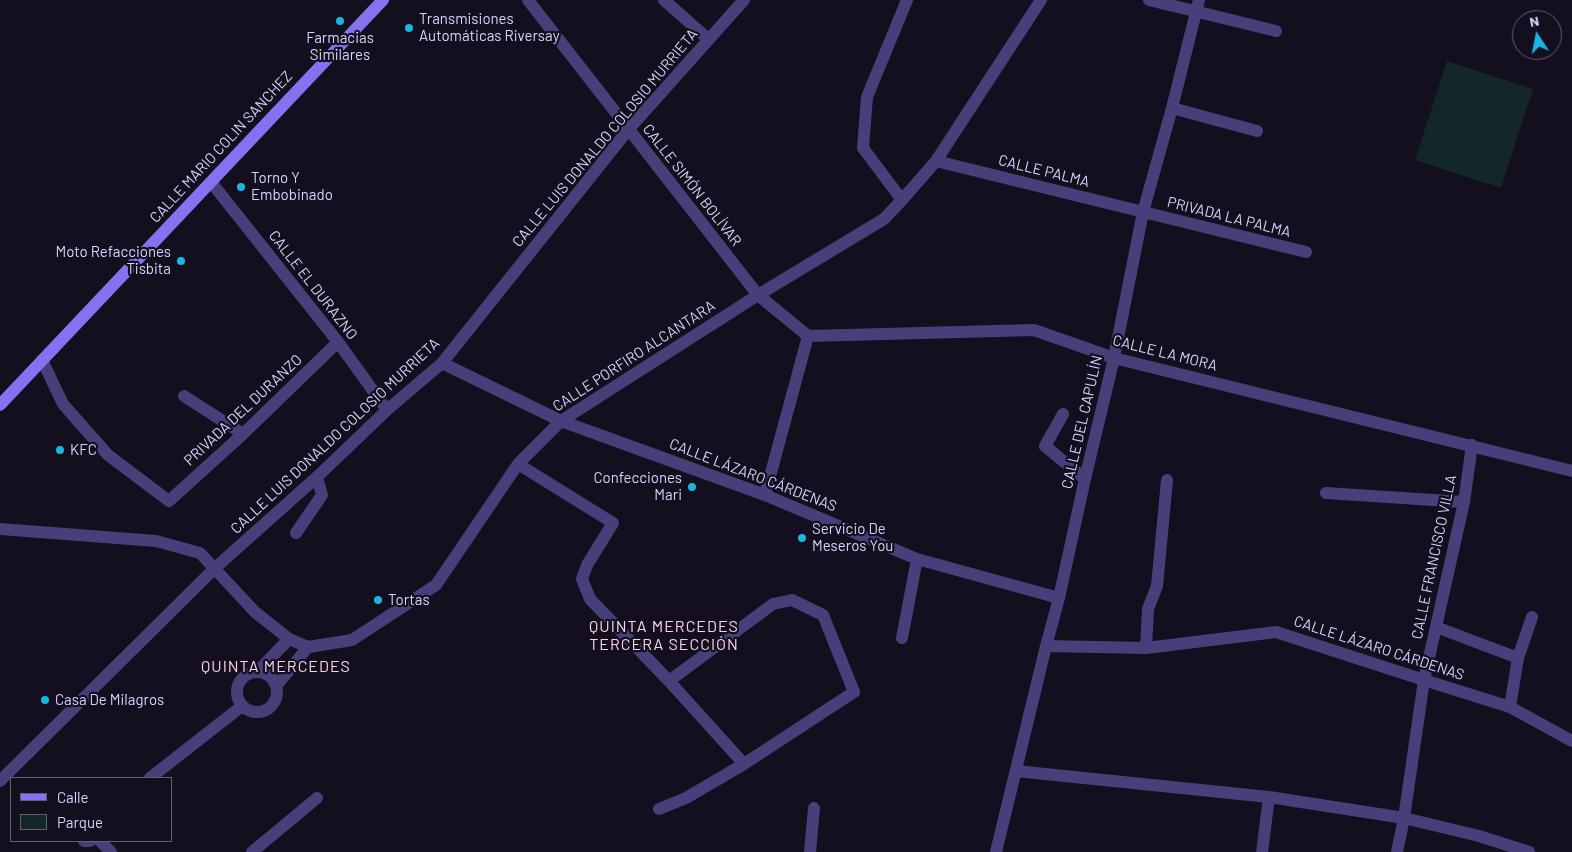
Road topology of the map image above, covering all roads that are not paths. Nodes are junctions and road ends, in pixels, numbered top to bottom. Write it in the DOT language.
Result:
graph roads {
  1 [pos="383,0"];
  2 [pos="528,0"];
  3 [pos="664,0"];
  4 [pos="744,0"];
  5 [pos="907,0"];
  6 [pos="1041,0"];
  7 [pos="1149,0"];
  8 [pos="1197,5"];
  9 [pos="1276,31"];
  10 [pos="708,39"];
  11 [pos="1172,108"];
  12 [pos="628,130"];
  13 [pos="1257,131"];
  14 [pos="936,161"];
  15 [pos="211,182"];
  16 [pos="902,200"];
  17 [pos="1143,212"];
  18 [pos="1306,252"];
  19 [pos="758,295"];
  20 [pos="808,336"];
  21 [pos="338,342"];
  22 [pos="1114,358"];
  23 [pos="42,360"];
  24 [pos="442,363"];
  25 [pos="184,396"];
  26 [pos="0,405"];
  27 [pos="387,410"];
  28 [pos="1063,414"];
  29 [pos="562,421"];
  30 [pos="243,434"];
  31 [pos="1472,445"];
  32 [pos="518,464"];
  33 [pos="1572,471"];
  34 [pos="317,477"];
  35 [pos="1085,479"];
  36 [pos="1167,480"];
  37 [pos="1326,493"];
  38 [pos="765,495"];
  39 [pos="1464,502"];
  40 [pos="0,529"];
  41 [pos="296,533"];
  42 [pos="917,559"];
  43 [pos="214,568"];
  44 [pos="1059,598"];
  45 [pos="1532,617"];
  46 [pos="1436,627"];
  47 [pos="902,638"];
  48 [pos="289,639"];
  49 [pos="308,646"];
  50 [pos="1046,646"];
  51 [pos="1146,648"];
  52 [pos="1518,658"];
  53 [pos="258,671"];
  54 [pos="1424,680"];
  55 [pos="669,682"];
  56 [pos="277,685"];
  57 [pos="242,706"];
  58 [pos="1510,707"];
  59 [pos="1572,742"];
  60 [pos="744,764"];
  61 [pos="1016,771"];
  62 [pos="151,777"];
  63 [pos="0,781"];
  64 [pos="1269,797"];
  65 [pos="317,798"];
  66 [pos="814,808"];
  67 [pos="659,809"];
  68 [pos="1404,818"];
  69 [pos="101,842"];
  70 [pos="111,852"];
  71 [pos="252,852"];
  72 [pos="810,852"];
  73 [pos="996,852"];
  74 [pos="1262,852"];
  75 [pos="1396,852"];
  76 [pos="1529,852"];
  1 -- 15 [label="main road, CALLE MARIO COLIN SANCHEZ"];
  2 -- 12 [label="street, CALLE SIMÓN BOLÍVAR"];
  3 -- 10 [label="street"];
  4 -- 10 [label="street, CALLE LUIS DONALDO COLOSIO MURRIETA"];
  5 -- 16 [label="street"];
  6 -- 14 [label="street, CALLE PORFIRO ALCANTARA"];
  7 -- 8 [label="street"];
  8 -- 9 [label="street"];
  8 -- 11 [label="street, CALLE DEL CAPULÍN"];
  10 -- 12 [label="street, CALLE LUIS DONALDO COLOSIO MURRIETA"];
  11 -- 13 [label="street"];
  11 -- 17 [label="street, CALLE DEL CAPULÍN"];
  12 -- 19 [label="street, CALLE SIMÓN BOLÍVAR"];
  12 -- 24 [label="street, CALLE LUIS DONALDO COLOSIO MURRIETA"];
  14 -- 16 [label="street, CALLE PORFIRO ALCANTARA"];
  14 -- 17 [label="street, CALLE PALMA"];
  15 -- 21 [label="street, CALLE EL DURAZNO"];
  15 -- 23 [label="main road, CALLE MARIO COLIN SANCHEZ"];
  16 -- 19 [label="street, CALLE PORFIRO ALCANTARA"];
  17 -- 18 [label="street, PRIVADA LA PALMA"];
  17 -- 22 [label="street, CALLE DEL CAPULÍN"];
  19 -- 20 [label="street"];
  19 -- 29 [label="street, CALLE PORFIRO ALCANTARA"];
  20 -- 22 [label="street, CALLE LA MORA"];
  20 -- 38 [label="street"];
  21 -- 27 [label="street, CALLE EL DURAZNO"];
  21 -- 30 [label="street, PRIVADA DEL DURANZO"];
  22 -- 31 [label="street, CALLE LA MORA"];
  22 -- 35 [label="street, CALLE DEL CAPULÍN"];
  23 -- 26 [label="main road, CALLE MARIO COLIN SANCHEZ"];
  23 -- 30 [label="street, PRIVADA DEL DURANZO"];
  24 -- 27 [label="street, CALLE LUIS DONALDO COLOSIO MURRIETA"];
  24 -- 29 [label="street, CALLE LÁZARO CÁRDENAS"];
  25 -- 30 [label="street"];
  27 -- 34 [label="street, CALLE LUIS DONALDO COLOSIO MURRIETA"];
  28 -- 35 [label="street"];
  29 -- 32 [label="street, CALLE PORFIRO ALCANTARA"];
  29 -- 38 [label="street, CALLE LÁZARO CÁRDENAS"];
  31 -- 33 [label="street, CALLE LA MORA"];
  31 -- 39 [label="street, CALLE FRANCISCO VILLA"];
  32 -- 49 [label="street, CALLE PORFIRO ALCANTARA"];
  32 -- 55 [label="street"];
  34 -- 41 [label="street"];
  34 -- 43 [label="street, CALLE LUIS DONALDO COLOSIO MURRIETA"];
  35 -- 44 [label="street, CALLE DEL CAPULÍN"];
  36 -- 51 [label="street"];
  37 -- 39 [label="street"];
  38 -- 42 [label="street, CALLE LÁZARO CÁRDENAS"];
  39 -- 46 [label="street, CALLE FRANCISCO VILLA"];
  40 -- 43 [label="street, CALLE PORFIRO ALCANTARA"];
  42 -- 44 [label="street, CALLE LÁZARO CÁRDENAS"];
  42 -- 47 [label="street"];
  43 -- 48 [label="street, CALLE PORFIRO ALCANTARA"];
  43 -- 63 [label="street, CALLE LUIS DONALDO COLOSIO MURRIETA"];
  44 -- 50 [label="street, CALLE DEL CAPULÍN"];
  45 -- 52 [label="street"];
  46 -- 52 [label="street"];
  46 -- 54 [label="street, CALLE FRANCISCO VILLA"];
  48 -- 49 [label="street, CALLE PORFIRO ALCANTARA"];
  48 -- 53 [label="street"];
  49 -- 56 [label="street"];
  50 -- 51 [label="street, CALLE LÁZARO CÁRDENAS"];
  50 -- 61 [label="street, CALLE DEL CAPULÍN"];
  51 -- 54 [label="street, CALLE LÁZARO CÁRDENAS"];
  52 -- 58 [label="street"];
  53 -- 56 [label="street"];
  53 -- 57 [label="street"];
  54 -- 58 [label="street, CALLE LÁZARO CÁRDENAS"];
  54 -- 68 [label="street, CALLE FRANCISCO VILLA"];
  55 -- 60 [label="street"];
  55 -- 60 [label="street"];
  56 -- 57 [label="street"];
  57 -- 62 [label="street"];
  58 -- 59 [label="street, CALLE LÁZARO CÁRDENAS"];
  60 -- 67 [label="street"];
  61 -- 64 [label="street"];
  61 -- 73 [label="street, CALLE DEL CAPULÍN"];
  64 -- 68 [label="street"];
  64 -- 74 [label="street"];
  65 -- 71 [label="street"];
  66 -- 72 [label="street"];
  68 -- 75 [label="street, CALLE FRANCISCO VILLA"];
  68 -- 76 [label="street"];
  69 -- 70 [label="street"];
}
